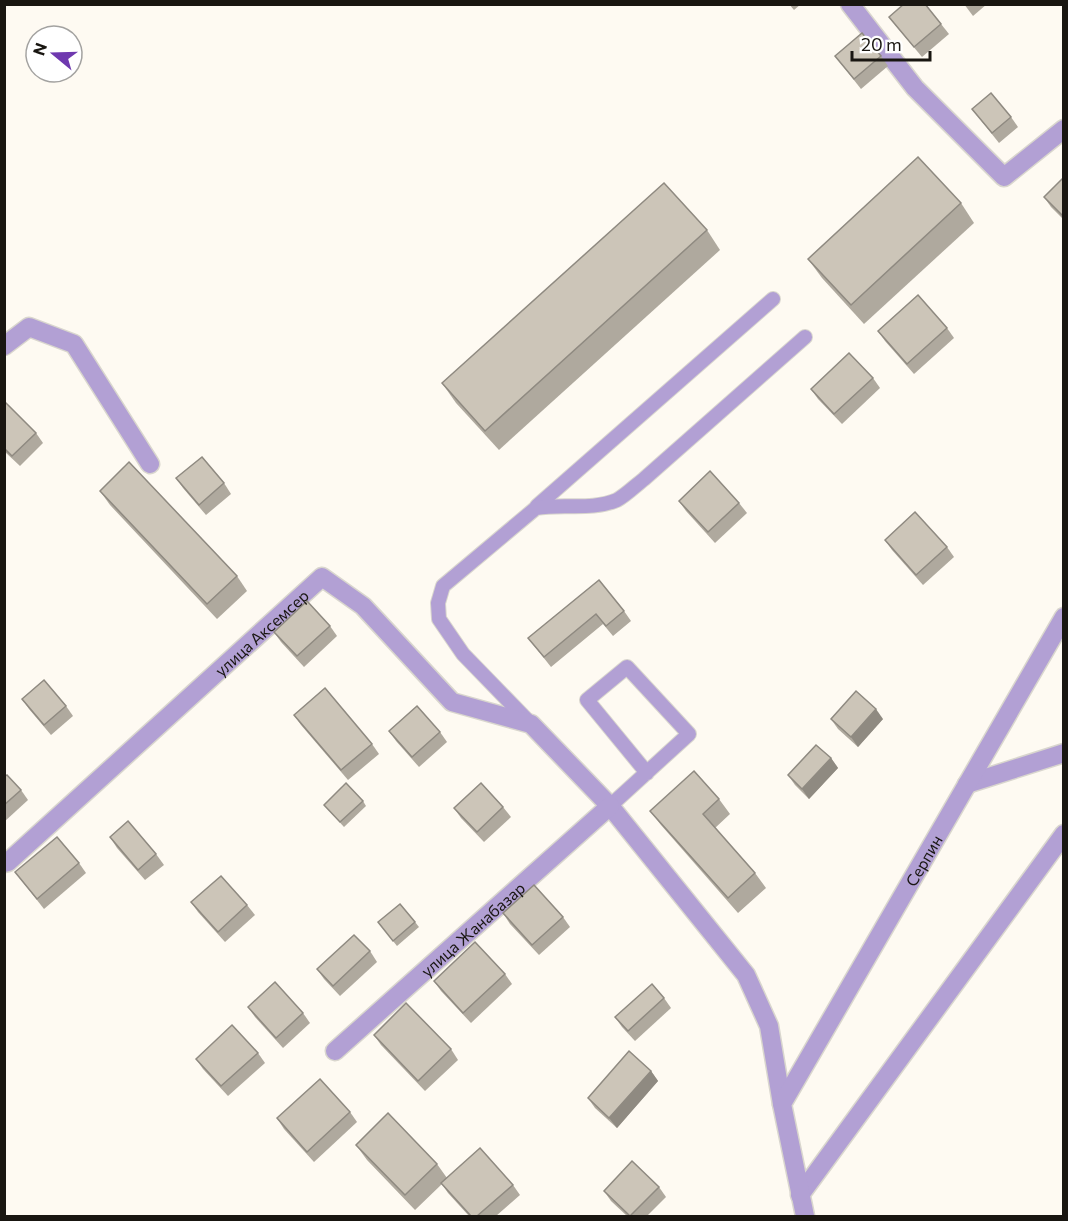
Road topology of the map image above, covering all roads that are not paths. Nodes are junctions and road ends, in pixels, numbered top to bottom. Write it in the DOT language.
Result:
graph roads {
  1 [pos="850,4"];
  2 [pos="1064,129"];
  3 [pos="772,299"];
  4 [pos="805,337"];
  5 [pos="4,346"];
  6 [pos="150,464"];
  7 [pos="536,508"];
  8 [pos="1064,617"];
  9 [pos="531,724"];
  10 [pos="1064,753"];
  11 [pos="646,773"];
  12 [pos="967,784"];
  13 [pos="610,806"];
  14 [pos="1064,834"];
  15 [pos="4,863"];
  16 [pos="335,1051"];
  17 [pos="782,1104"];
  18 [pos="800,1195"];
  19 [pos="805,1216"];
  1 -- 2 [label="street"];
  3 -- 7 [label="lane"];
  4 -- 7 [label="lane"];
  5 -- 6 [label="street"];
  7 -- 9 [label="lane"];
  8 -- 12 [label="street, Серпин"];
  9 -- 13 [label="street"];
  9 -- 15 [label="street, улица Аксемсер"];
  10 -- 12 [label="street"];
  11 -- 11 [label="lane"];
  11 -- 13 [label="lane"];
  12 -- 17 [label="street, Серпин"];
  13 -- 16 [label="street, улица Жанабазар"];
  13 -- 17 [label="street"];
  14 -- 18 [label="street"];
  17 -- 18 [label="street"];
  18 -- 19 [label="street"];
}
